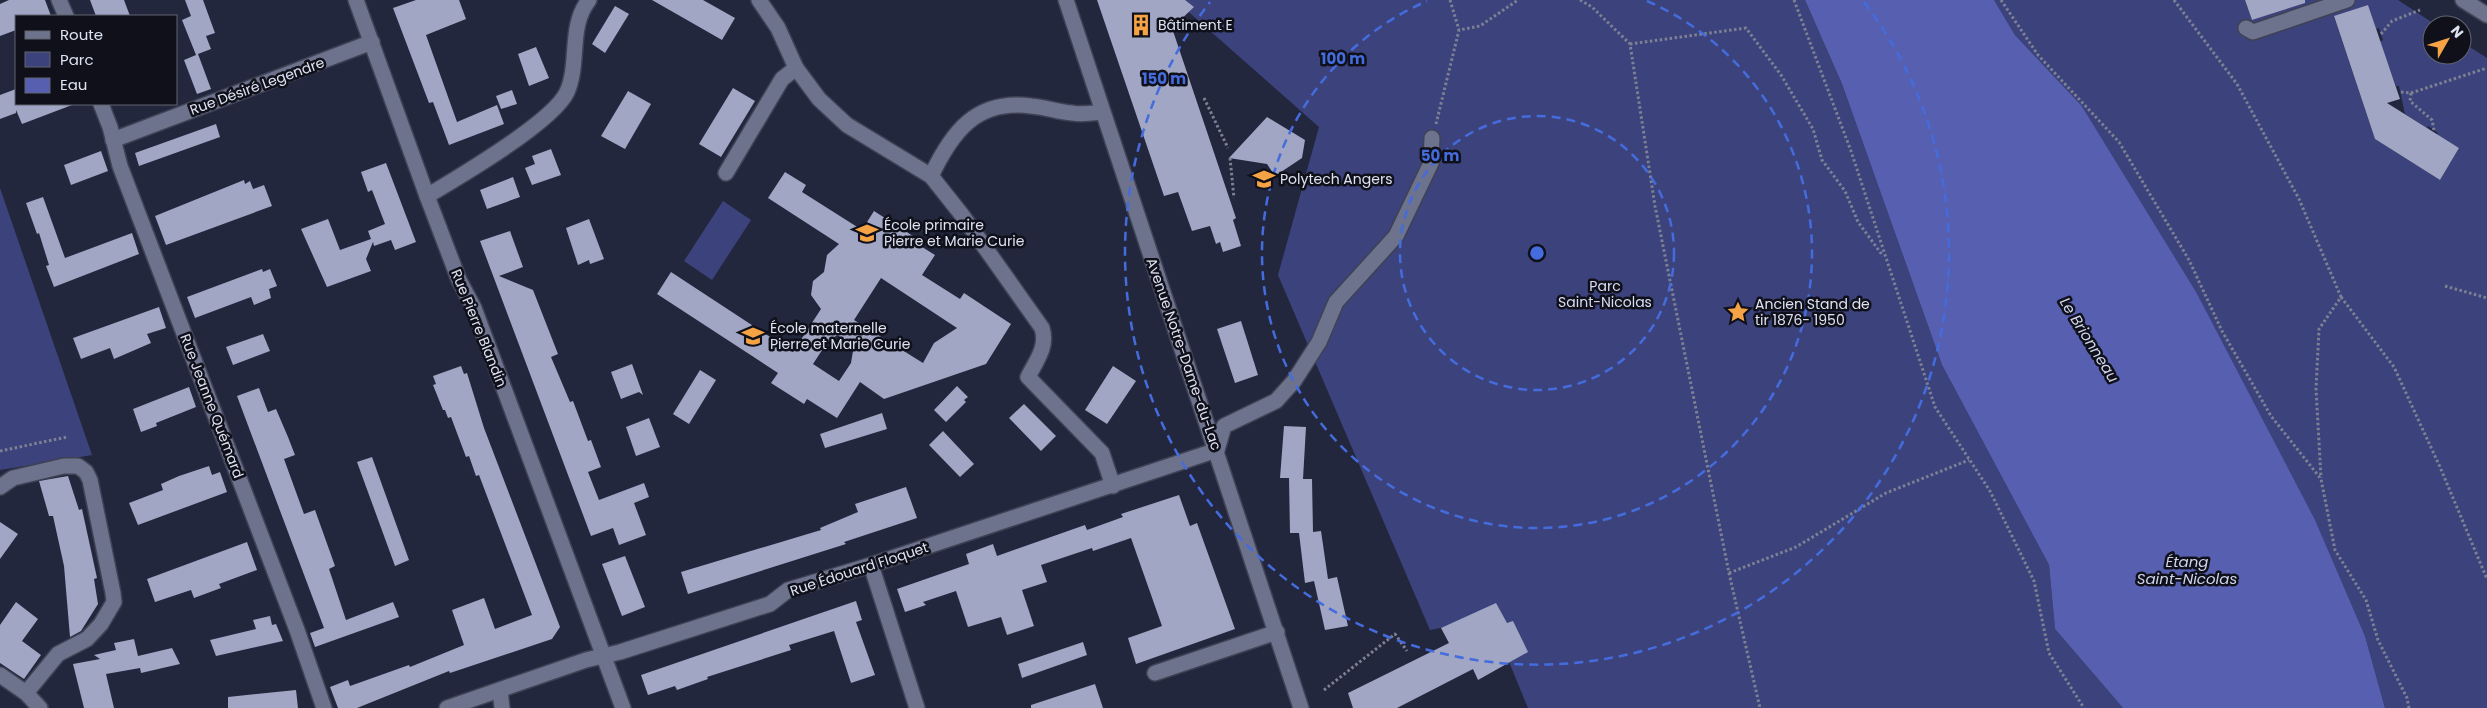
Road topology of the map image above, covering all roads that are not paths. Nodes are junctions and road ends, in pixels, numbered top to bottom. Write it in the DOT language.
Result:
graph roads {
  1 [pos="59,0"];
  2 [pos="356,0"];
  3 [pos="589,0"];
  4 [pos="759,0"];
  5 [pos="1066,0"];
  6 [pos="2347,0"];
  7 [pos="2463,0"];
  8 [pos="66,15"];
  9 [pos="2487,15"];
  10 [pos="2246,28"];
  11 [pos="372,42"];
  12 [pos="796,68"];
  13 [pos="101,105"];
  14 [pos="1103,112"];
  15 [pos="1432,138"];
  16 [pos="113,140"];
  17 [pos="726,173"];
  18 [pos="931,176"];
  19 [pos="427,196"];
  20 [pos="1217,450"];
  21 [pos="1113,486"];
  22 [pos="0,487"];
  23 [pos="871,565"];
  24 [pos="1277,632"];
  25 [pos="602,657"];
  26 [pos="1155,673"];
  27 [pos="0,675"];
  28 [pos="500,690"];
  29 [pos="26,693"];
  30 [pos="40,708"];
  31 [pos="324,708"];
  32 [pos="447,708"];
  33 [pos="502,708"];
  34 [pos="623,708"];
  35 [pos="918,708"];
  36 [pos="1301,708"];
  1 -- 8 [label="street"];
  2 -- 11 [label="street, Rue Pierre Blandin"];
  3 -- 19 [label="street"];
  4 -- 12 [label="street"];
  5 -- 14 [label="street, Avenue Notre-Dame-du-Lac"];
  6 -- 10 [label="street"];
  7 -- 9 [label="street"];
  11 -- 16 [label="street, Rue Désiré Legendre"];
  11 -- 19 [label="street, Rue Pierre Blandin"];
  12 -- 17 [label="street"];
  12 -- 18 [label="street"];
  13 -- 16 [label="street, Rue Jeanne Quémard"];
  14 -- 18 [label="street"];
  14 -- 20 [label="street, Avenue Notre-Dame-du-Lac"];
  15 -- 20 [label="street"];
  16 -- 31 [label="street, Rue Jeanne Quémard"];
  18 -- 21 [label="street"];
  19 -- 25 [label="street, Rue Pierre Blandin"];
  20 -- 21 [label="street, Rue Édouard Floquet"];
  20 -- 24 [label="street, Avenue Notre-Dame-du-Lac"];
  21 -- 23 [label="street, Rue Édouard Floquet"];
  22 -- 29 [label="street"];
  23 -- 25 [label="street, Rue Édouard Floquet"];
  23 -- 35 [label="street"];
  24 -- 26 [label="street"];
  24 -- 36 [label="street, Avenue Notre-Dame-du-Lac"];
  25 -- 28 [label="street, Rue Édouard Floquet"];
  25 -- 34 [label="street, Rue Pierre Blandin"];
  27 -- 29 [label="street"];
  28 -- 32 [label="street, Rue Édouard Floquet"];
  28 -- 33 [label="street"];
  29 -- 30 [label="street"];
}
